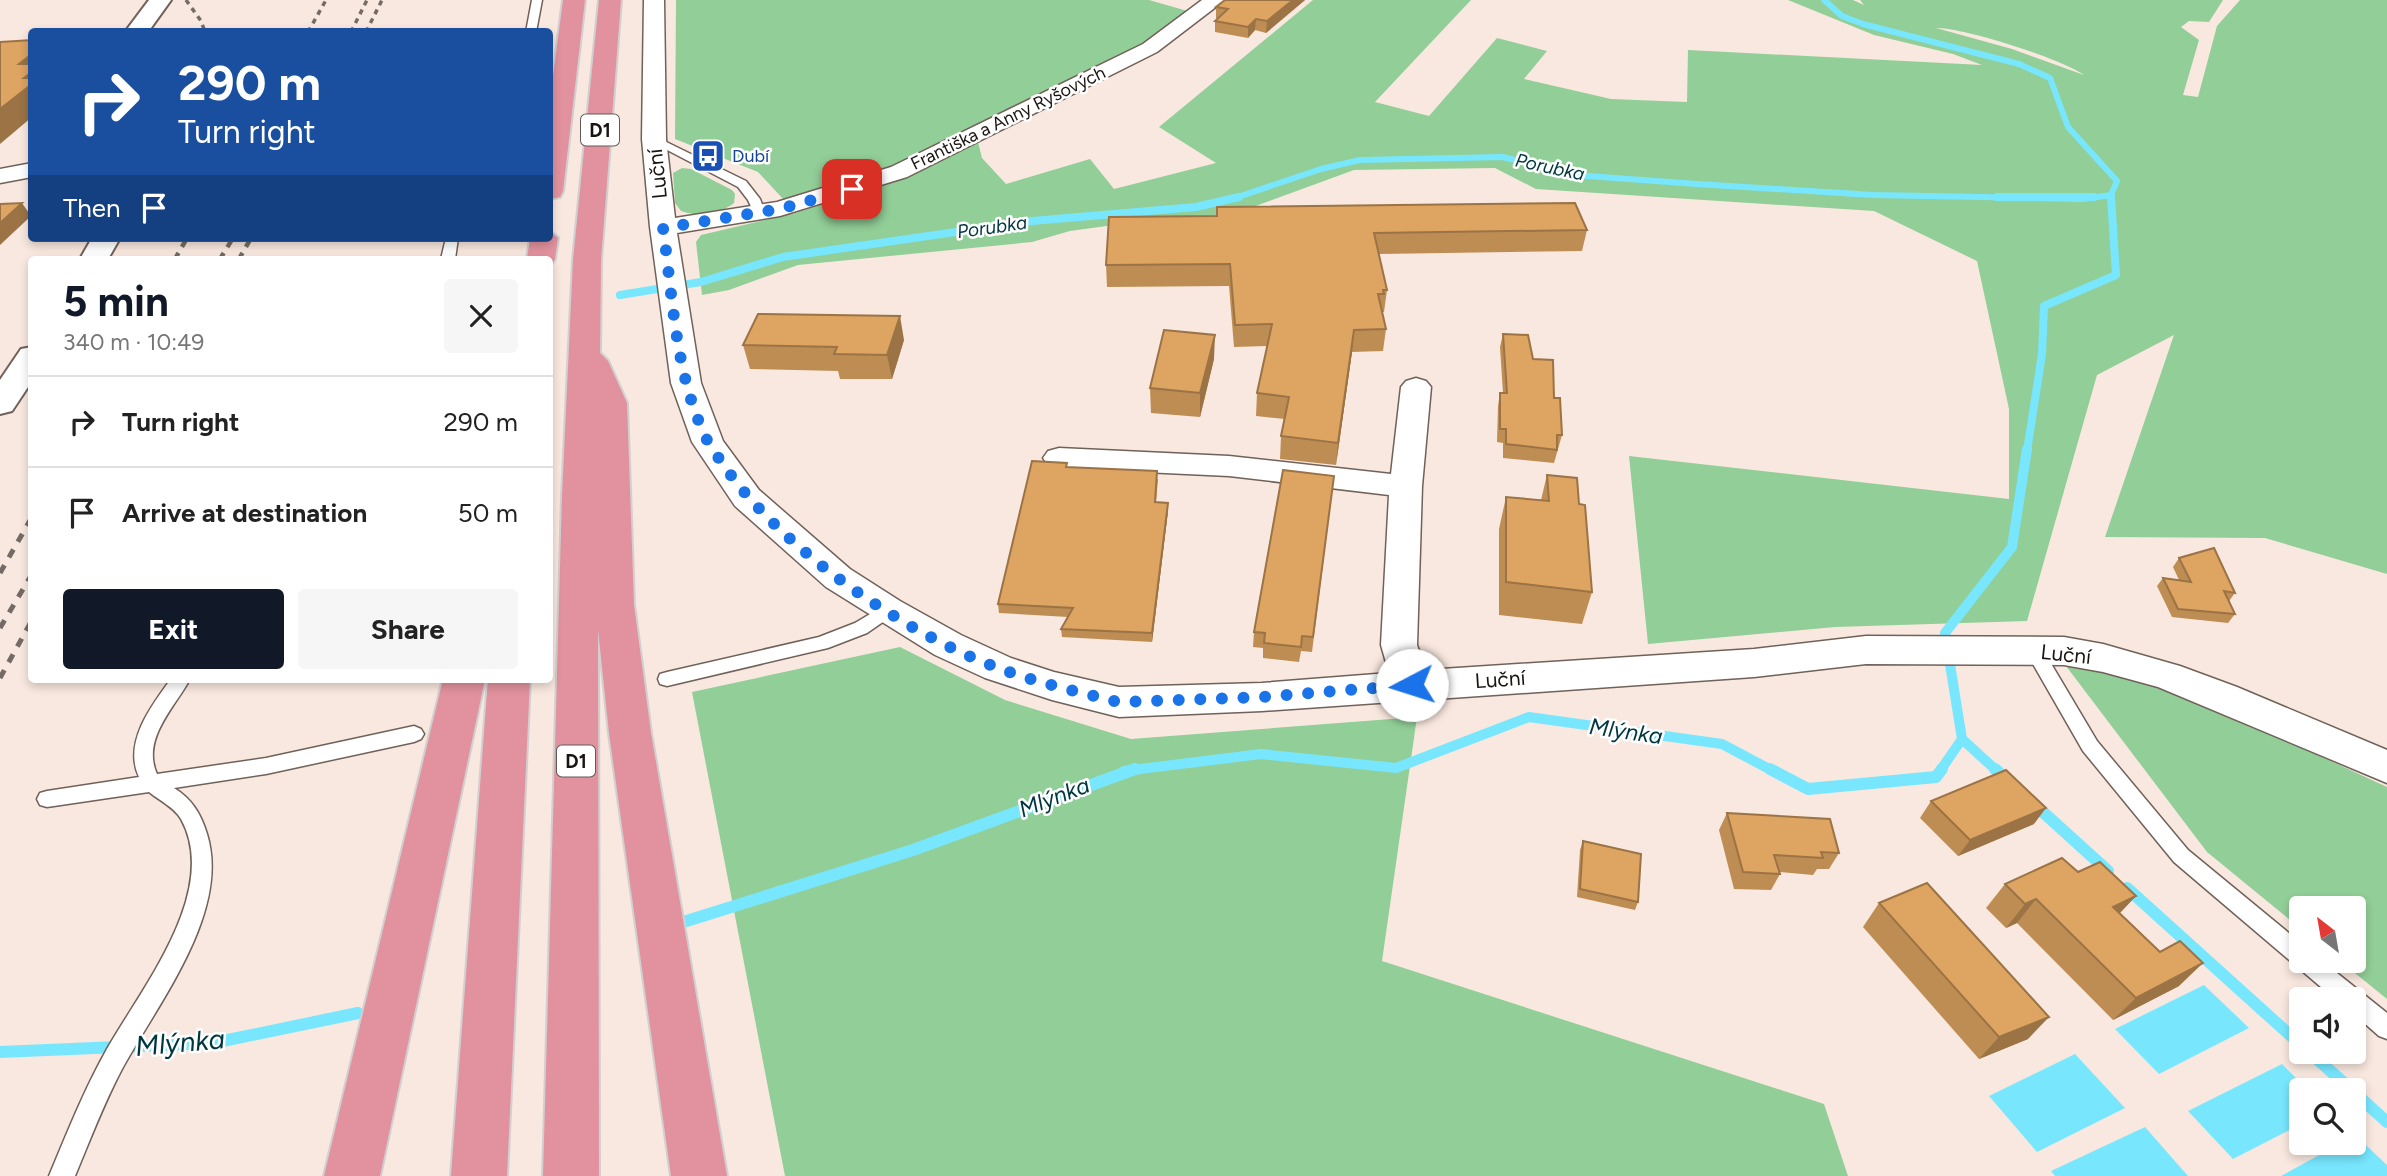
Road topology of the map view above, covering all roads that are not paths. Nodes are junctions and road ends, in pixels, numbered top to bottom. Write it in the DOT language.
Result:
graph roads {
  1 [pos="160,0"];
  2 [pos="537,0"];
  3 [pos="574,0"];
  4 [pos="610,0"];
  5 [pos="654,0"];
  6 [pos="1215,0"];
  7 [pos="139,28"];
  8 [pos="532,28"];
  9 [pos="654,139"];
  10 [pos="553,167"];
  11 [pos="28,171"];
  12 [pos="0,176"];
  13 [pos="759,212"];
  14 [pos="665,240"];
  15 [pos="586,347"];
  16 [pos="28,362"];
  17 [pos="1416,387"];
  18 [pos="3,400"];
  19 [pos="1059,458"];
  20 [pos="1406,486"];
  21 [pos="887,610"];
  22 [pos="2034,650"];
  23 [pos="667,679"];
  24 [pos="178,683"];
  25 [pos="463,683"];
  26 [pos="509,683"];
  27 [pos="1412,685"];
  28 [pos="414,734"];
  29 [pos="2387,767"];
  30 [pos="151,781"];
  31 [pos="47,799"];
  32 [pos="2289,947"];
  33 [pos="2320,973"];
  34 [pos="2337,987"];
  35 [pos="2366,1011"];
  36 [pos="2387,1028"];
  37 [pos="62,1176"];
  38 [pos="352,1176"];
  39 [pos="479,1176"];
  40 [pos="571,1176"];
  41 [pos="699,1176"];
  1 -- 7 [label="street"];
  2 -- 8 [label="lane"];
  3 -- 10 [label="highway, D1"];
  4 -- 15 [label="highway, D1"];
  5 -- 9 [label="street, Luční"];
  6 -- 13 [label="street, Františka a Anny Ryšových"];
  9 -- 13 [label="lane"];
  9 -- 14 [label="street, Luční"];
  11 -- 12 [label="street"];
  13 -- 14 [label="street, Františka a Anny Ryšových"];
  14 -- 21 [label="street, Luční"];
  15 -- 40 [label="highway, D1"];
  15 -- 41 [label="highway"];
  16 -- 18 [label="street"];
  17 -- 20 [label="street"];
  19 -- 20 [label="street"];
  20 -- 27 [label="street"];
  21 -- 23 [label="lane"];
  21 -- 27 [label="street, Luční"];
  22 -- 27 [label="street, Luční"];
  22 -- 29 [label="street, Luční"];
  22 -- 32 [label="lane"];
  24 -- 30 [label="lane"];
  25 -- 38 [label="highway"];
  26 -- 39 [label="highway"];
  28 -- 30 [label="lane"];
  30 -- 31 [label="lane"];
  30 -- 37 [label="lane"];
  33 -- 34 [label="lane"];
  35 -- 36 [label="lane"];
}
